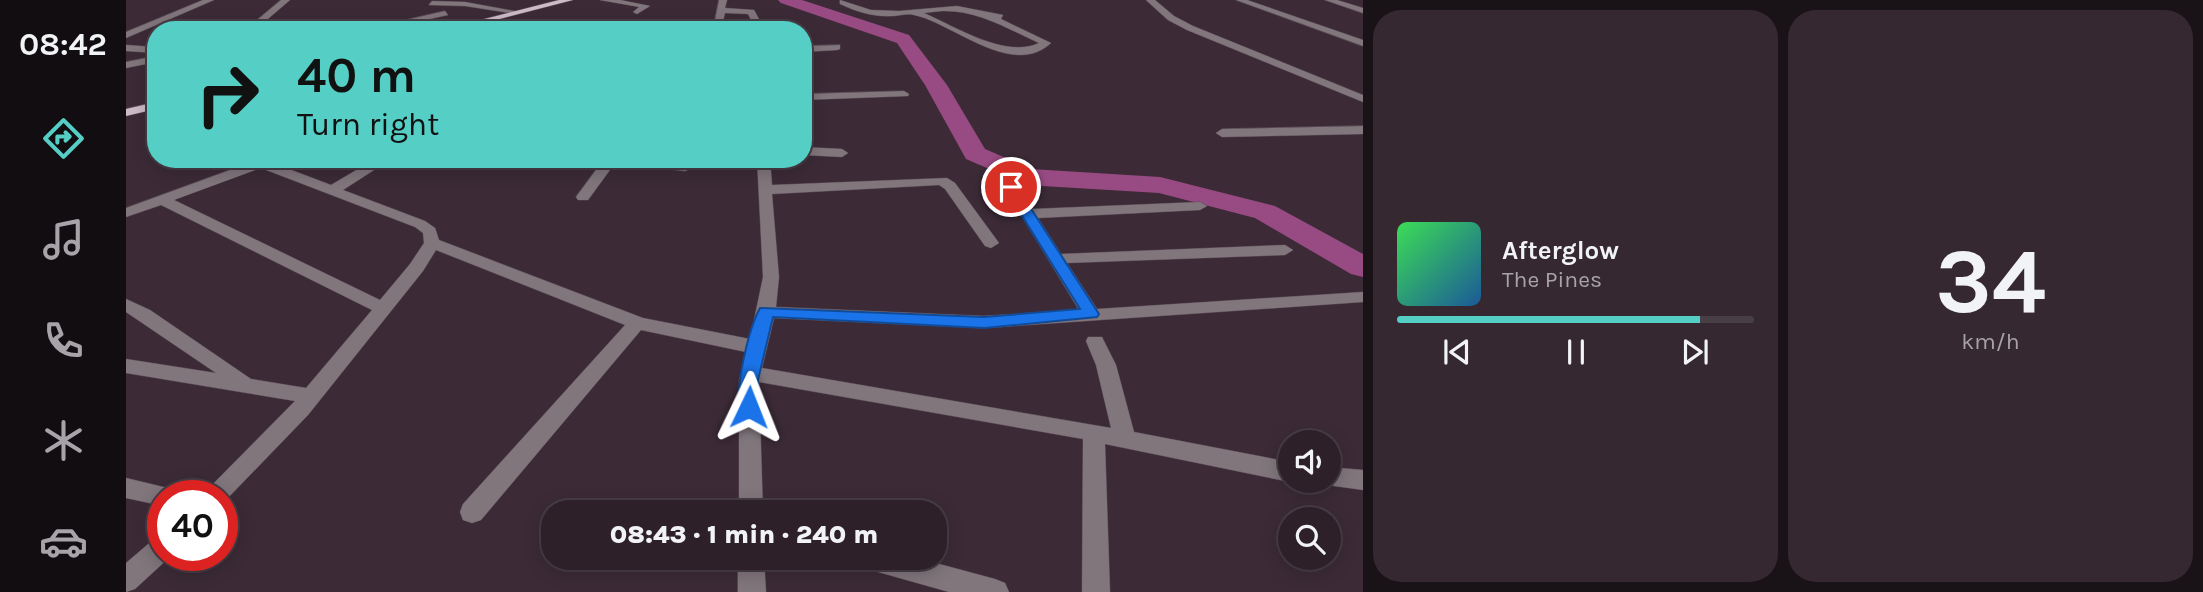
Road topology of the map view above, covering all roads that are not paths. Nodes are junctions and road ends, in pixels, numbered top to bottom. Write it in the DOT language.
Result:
graph roads {
  1 [pos="210,0"];
  2 [pos="286,0"];
  3 [pos="604,0"];
  4 [pos="723,0"];
  5 [pos="859,0"];
  6 [pos="1150,0"];
  7 [pos="1240,0"];
  8 [pos="1329,0"];
  9 [pos="572,1"];
  10 [pos="840,2"];
  11 [pos="432,3"];
  12 [pos="722,10"];
  13 [pos="1363,11"];
  14 [pos="516,12"];
  15 [pos="637,12"];
  16 [pos="915,12"];
  17 [pos="444,13"];
  18 [pos="1013,15"];
  19 [pos="991,18"];
  20 [pos="160,21"];
  21 [pos="260,21"];
  22 [pos="407,21"];
  23 [pos="480,21"];
  24 [pos="501,21"];
  25 [pos="719,21"];
  26 [pos="756,21"];
  27 [pos="147,26"];
  28 [pos="126,35"];
  29 [pos="1363,43"];
  30 [pos="837,47"];
  31 [pos="126,48"];
  32 [pos="812,48"];
  33 [pos="147,49"];
  34 [pos="147,61"];
  35 [pos="126,65"];
  36 [pos="904,94"];
  37 [pos="812,97"];
  38 [pos="1363,99"];
  39 [pos="147,107"];
  40 [pos="126,113"];
  41 [pos="147,114"];
  42 [pos="126,120"];
  43 [pos="1363,130"];
  44 [pos="1222,133"];
  45 [pos="812,151"];
  46 [pos="842,153"];
  47 [pos="250,168"];
  48 [pos="280,168"];
  49 [pos="370,168"];
  50 [pos="604,168"];
  51 [pos="763,168"];
  52 [pos="1011,187"];
  53 [pos="763,190"];
  54 [pos="331,191"];
  55 [pos="583,197"];
  56 [pos="160,199"];
  57 [pos="1200,206"];
  58 [pos="126,213"];
  59 [pos="1028,214"];
  60 [pos="432,243"];
  61 [pos="991,243"];
  62 [pos="1285,250"];
  63 [pos="1057,259"];
  64 [pos="1363,297"];
  65 [pos="126,305"];
  66 [pos="382,309"];
  67 [pos="766,312"];
  68 [pos="1091,314"];
  69 [pos="637,323"];
  70 [pos="1095,341"];
  71 [pos="755,346"];
  72 [pos="126,366"];
  73 [pos="750,373"];
  74 [pos="249,386"];
  75 [pos="310,396"];
  76 [pos="1094,433"];
  77 [pos="1125,439"];
  78 [pos="1278,470"];
  79 [pos="1341,478"];
  80 [pos="232,480"];
  81 [pos="1363,480"];
  82 [pos="126,488"];
  83 [pos="147,493"];
  84 [pos="751,500"];
  85 [pos="472,512"];
  86 [pos="147,561"];
  87 [pos="751,570"];
  88 [pos="915,570"];
  89 [pos="126,580"];
  90 [pos="752,592"];
  91 [pos="995,592"];
  92 [pos="1096,592"];
  1 -- 20 [label="street"];
  2 -- 21 [label="street"];
  3 -- 15 [label="street"];
  4 -- 12 [label="street"];
  5 -- 10 [label="street"];
  6 -- 38 [label="street"];
  7 -- 29 [label="street"];
  8 -- 13 [label="street"];
  9 -- 14 [label="main road"];
  9 -- 24 [label="main road"];
  10 -- 16 [label="street"];
  11 -- 14 [label="street"];
  12 -- 25 [label="street"];
  12 -- 26 [label="street"];
  14 -- 23 [label="main road"];
  16 -- 18 [label="street"];
  16 -- 19 [label="street"];
  17 -- 22 [label="street"];
  27 -- 28 [label="street"];
  30 -- 32 [label="street"];
  31 -- 33 [label="street"];
  34 -- 35 [label="street"];
  36 -- 37 [label="street"];
  39 -- 40 [label="main road"];
  41 -- 42 [label="main road"];
  43 -- 44 [label="street"];
  45 -- 46 [label="street"];
  47 -- 56 [label="street"];
  48 -- 54 [label="street"];
  49 -- 54 [label="street"];
  50 -- 55 [label="street"];
  51 -- 53 [label="street"];
  52 -- 59 [label="street"];
  53 -- 61 [label="street"];
  53 -- 67 [label="street"];
  54 -- 60 [label="street"];
  56 -- 58 [label="street"];
  56 -- 66 [label="street"];
  57 -- 59 [label="street"];
  59 -- 63 [label="street"];
  60 -- 66 [label="street"];
  60 -- 69 [label="street"];
  62 -- 63 [label="street"];
  63 -- 68 [label="street"];
  64 -- 68 [label="street"];
  65 -- 74 [label="street"];
  66 -- 75 [label="street"];
  67 -- 68 [label="street"];
  67 -- 71 [label="street"];
  69 -- 71 [label="street"];
  69 -- 85 [label="street"];
  70 -- 77 [label="street"];
  71 -- 73 [label="street"];
  72 -- 74 [label="street"];
  73 -- 76 [label="street"];
  73 -- 84 [label="street"];
  74 -- 75 [label="street"];
  75 -- 80 [label="street"];
  76 -- 77 [label="street"];
  76 -- 92 [label="street"];
  77 -- 78 [label="street"];
  79 -- 81 [label="street"];
  82 -- 83 [label="street"];
  86 -- 89 [label="street"];
  87 -- 90 [label="street"];
  88 -- 91 [label="street"];
}
